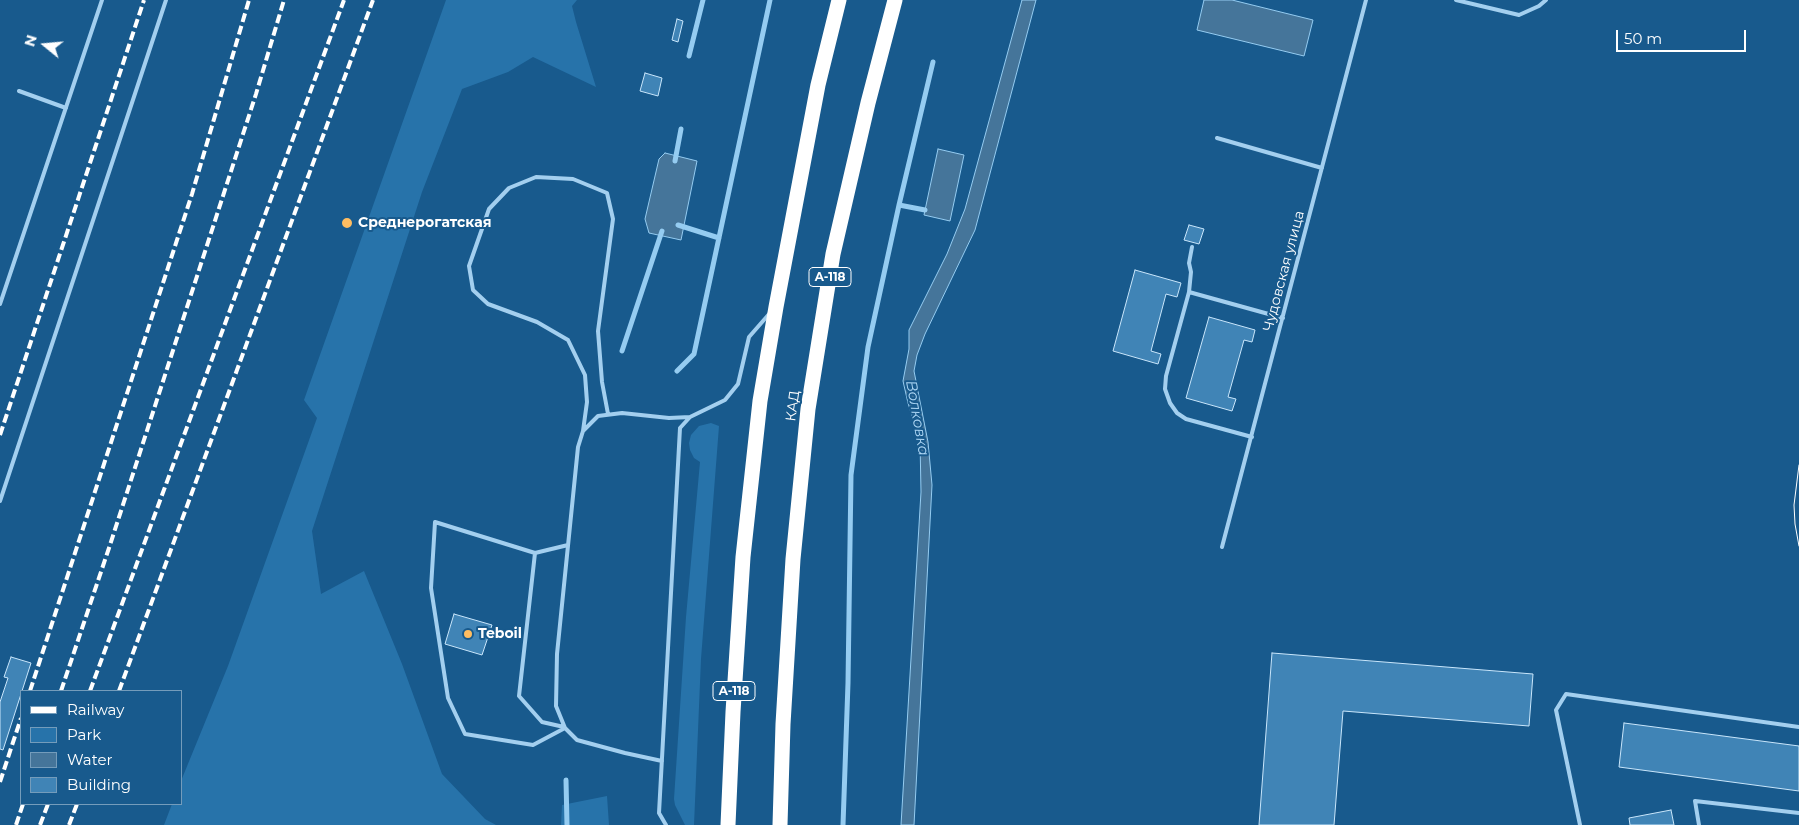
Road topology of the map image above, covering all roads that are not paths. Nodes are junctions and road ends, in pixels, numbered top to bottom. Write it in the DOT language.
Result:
graph roads {
  1 [pos="102,0"];
  2 [pos="166,0"];
  3 [pos="839,0"];
  4 [pos="895,0"];
  5 [pos="1366,0"];
  6 [pos="1456,0"];
  7 [pos="1546,0"];
  8 [pos="19,91"];
  9 [pos="66,108"];
  10 [pos="1217,138"];
  11 [pos="1322,168"];
  12 [pos="1192,248"];
  13 [pos="0,284"];
  14 [pos="6,286"];
  15 [pos="1189,292"];
  16 [pos="0,304"];
  17 [pos="776,307"];
  18 [pos="1283,318"];
  19 [pos="608,414"];
  20 [pos="690,417"];
  21 [pos="584,431"];
  22 [pos="1252,437"];
  23 [pos="0,501"];
  24 [pos="568,546"];
  25 [pos="1222,547"];
  26 [pos="535,553"];
  27 [pos="1799,726"];
  28 [pos="565,728"];
  29 [pos="662,761"];
  30 [pos="1799,813"];
  31 [pos="666,825"];
  32 [pos="728,825"];
  33 [pos="780,825"];
  34 [pos="1580,825"];
  35 [pos="1699,825"];
  1 -- 9 [label="lane"];
  2 -- 23 [label="lane"];
  3 -- 17 [label="highway, А-118"];
  4 -- 33 [label="highway, КАД / А-118"];
  5 -- 11 [label="lane, Чудовская улица"];
  6 -- 7 [label="lane"];
  8 -- 9 [label="lane"];
  9 -- 14 [label="lane"];
  10 -- 11 [label="lane"];
  11 -- 18 [label="lane, Чудовская улица"];
  12 -- 15 [label="lane"];
  13 -- 14 [label="lane"];
  14 -- 16 [label="lane"];
  15 -- 18 [label="lane"];
  15 -- 22 [label="lane"];
  17 -- 20 [label="lane"];
  17 -- 32 [label="highway, А-118"];
  18 -- 22 [label="lane, Чудовская улица"];
  19 -- 20 [label="lane"];
  19 -- 21 [label="lane"];
  19 -- 21 [label="lane"];
  20 -- 29 [label="lane"];
  21 -- 24 [label="lane"];
  22 -- 25 [label="lane, Чудовская улица"];
  24 -- 26 [label="lane"];
  24 -- 28 [label="lane"];
  26 -- 28 [label="lane"];
  26 -- 28 [label="lane"];
  27 -- 34 [label="lane"];
  28 -- 29 [label="lane"];
  29 -- 31 [label="lane"];
  30 -- 35 [label="lane"];
}
